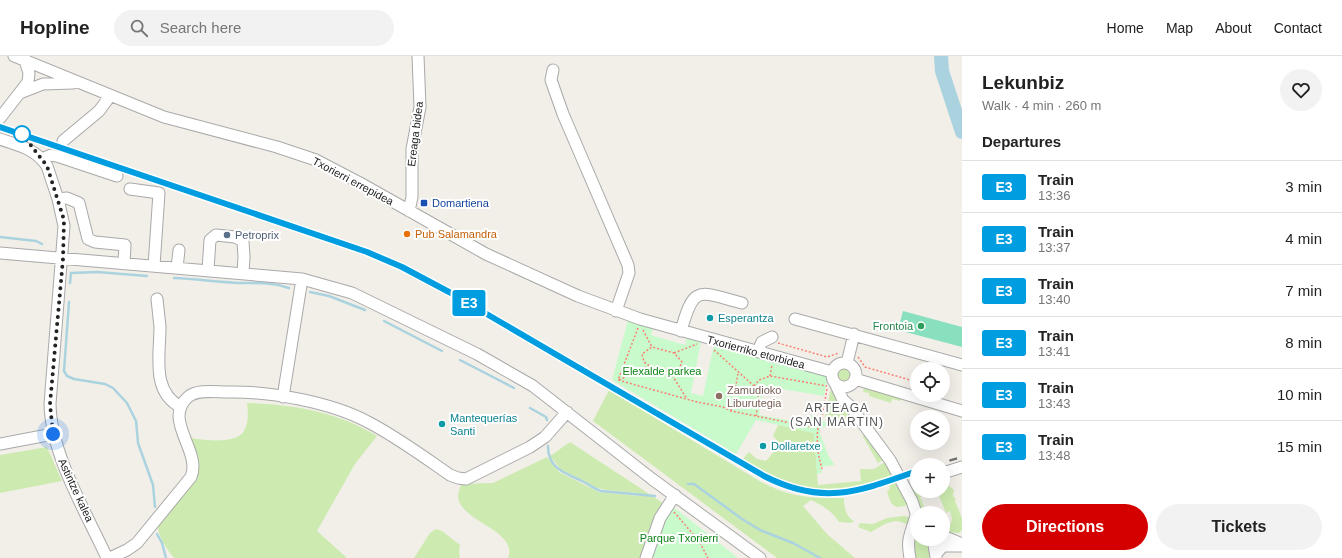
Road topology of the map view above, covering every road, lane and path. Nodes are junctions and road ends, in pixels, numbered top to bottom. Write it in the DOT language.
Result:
graph roads {
  1 [pos="9,56"];
  2 [pos="418,56"];
  3 [pos="19,57"];
  4 [pos="553,70"];
  5 [pos="83,84"];
  6 [pos="20,93"];
  7 [pos="110,96"];
  8 [pos="0,118"];
  9 [pos="0,139"];
  10 [pos="63,141"];
  11 [pos="42,159"];
  12 [pos="117,176"];
  13 [pos="130,189"];
  14 [pos="58,199"];
  15 [pos="409,211"];
  16 [pos="179,250"];
  17 [pos="0,253"];
  18 [pos="63,259"];
  19 [pos="124,263"];
  20 [pos="154,266"];
  21 [pos="177,268"];
  22 [pos="208,270"];
  23 [pos="243,273"];
  24 [pos="302,279"];
  25 [pos="157,299"];
  26 [pos="742,303"];
  27 [pos="616,311"];
  28 [pos="795,319"];
  29 [pos="681,331"];
  30 [pos="854,334"];
  31 [pos="772,337"];
  32 [pos="700,341"];
  33 [pos="652,347"];
  34 [pos="712,347"];
  35 [pos="758,351"];
  36 [pos="674,353"];
  37 [pos="847,364"];
  38 [pos="772,365"];
  39 [pos="962,365"];
  40 [pos="648,366"];
  41 [pos="670,372"];
  42 [pos="832,372"];
  43 [pos="738,373"];
  44 [pos="770,376"];
  45 [pos="618,380"];
  46 [pos="853,382"];
  47 [pos="836,383"];
  48 [pos="754,386"];
  49 [pos="754,390"];
  50 [pos="735,393"];
  51 [pos="283,397"];
  52 [pos="687,399"];
  53 [pos="850,406"];
  54 [pos="181,407"];
  55 [pos="959,407"];
  56 [pos="732,411"];
  57 [pos="567,412"];
  58 [pos="756,416"];
  59 [pos="820,420"];
  60 [pos="53,434"];
  61 [pos="0,444"];
  62 [pos="962,467"];
  63 [pos="822,469"];
  64 [pos="950,471"];
  65 [pos="674,500"];
  66 [pos="913,506"];
  67 [pos="910,537"];
  68 [pos="950,539"];
  69 [pos="962,545"];
  70 [pos="934,546"];
  71 [pos="936,556"];
  72 [pos="109,558"];
  73 [pos="646,558"];
  74 [pos="708,558"];
  75 [pos="760,558"];
  76 [pos="910,558"];
  1 -- 3 [label="street, Txorierri errepidea"];
  2 -- 15 [label="street, Ereaga bidea"];
  3 -- 5 [label="street, Txorierri errepidea"];
  3 -- 6 [label="street"];
  4 -- 27 [label="street"];
  5 -- 6 [label="street"];
  5 -- 7 [label="street, Txorierri errepidea"];
  6 -- 8 [label="street"];
  7 -- 10 [label="street"];
  7 -- 15 [label="street, Txorierri errepidea"];
  9 -- 11 [label="street"];
  11 -- 12 [label="street"];
  11 -- 14 [label="street, Astintze kalea"];
  13 -- 20 [label="street"];
  14 -- 18 [label="street, Astintze kalea"];
  14 -- 19 [label="street"];
  15 -- 27 [label="street, Txorierri errepidea"];
  16 -- 21 [label="street"];
  17 -- 18 [label="street"];
  18 -- 19 [label="street"];
  18 -- 60 [label="street, Astintze kalea"];
  19 -- 20 [label="street"];
  20 -- 21 [label="street"];
  21 -- 22 [label="street"];
  22 -- 23 [label="street"];
  22 -- 23 [label="street"];
  23 -- 24 [label="street"];
  24 -- 51 [label="street"];
  24 -- 57 [label="street"];
  25 -- 54 [label="street"];
  26 -- 29 [label="street"];
  27 -- 29 [label="street, Txorierri errepidea"];
  28 -- 30 [label="street"];
  29 -- 35 [label="street, Txorierriko etorbidea"];
  30 -- 37 [label="street"];
  30 -- 39 [label="street"];
  31 -- 35 [label="street"];
  32 -- 36 [label="path"];
  33 -- 36 [label="path"];
  33 -- 40 [label="path"];
  33 -- 45 [label="path"];
  34 -- 43 [label="path"];
  35 -- 42 [label="street, Txorierriko etorbidea"];
  36 -- 41 [label="path"];
  37 -- 42 [label="street"];
  37 -- 46 [label="street"];
  38 -- 44 [label="path"];
  40 -- 41 [label="path"];
  40 -- 45 [label="path"];
  41 -- 52 [label="path"];
  42 -- 47 [label="street"];
  43 -- 48 [label="path"];
  43 -- 50 [label="path"];
  44 -- 48 [label="path"];
  44 -- 59 [label="path"];
  45 -- 52 [label="path"];
  46 -- 47 [label="street"];
  46 -- 53 [label="street"];
  46 -- 55 [label="street"];
  47 -- 53 [label="street"];
  48 -- 49 [label="path"];
  49 -- 50 [label="path"];
  49 -- 58 [label="path"];
  50 -- 56 [label="path"];
  51 -- 54 [label="street"];
  51 -- 57 [label="street"];
  52 -- 56 [label="path"];
  53 -- 66 [label="street"];
  54 -- 72 [label="street"];
  56 -- 58 [label="path"];
  57 -- 65 [label="street"];
  58 -- 59 [label="path"];
  59 -- 63 [label="path"];
  60 -- 61 [label="street"];
  60 -- 72 [label="street, Astintze kalea"];
  62 -- 64 [label="street"];
  65 -- 73 [label="street"];
  65 -- 74 [label="path"];
  65 -- 75 [label="street"];
  67 -- 76 [label="street"];
  68 -- 69 [label="street"];
  69 -- 71 [label="street"];
  70 -- 71 [label="street"];
}
